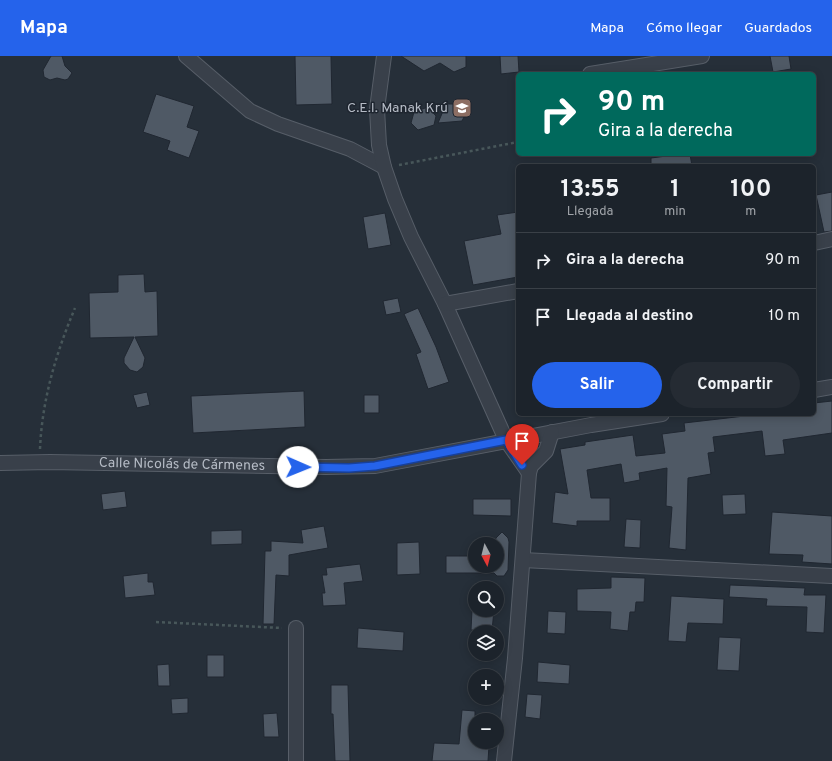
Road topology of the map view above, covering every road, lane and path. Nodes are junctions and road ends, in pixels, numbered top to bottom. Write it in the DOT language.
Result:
graph roads {
  1 [pos="186,56"];
  2 [pos="384,56"];
  3 [pos="702,56"];
  4 [pos="602,72"];
  5 [pos="516,142"];
  6 [pos="384,168"];
  7 [pos="832,239"];
  8 [pos="816,243"];
  9 [pos="516,291"];
  10 [pos="444,304"];
  11 [pos="75,308"];
  12 [pos="832,387"];
  13 [pos="816,390"];
  14 [pos="650,416"];
  15 [pos="552,432"];
  16 [pos="506,440"];
  17 [pos="39,462"];
  18 [pos="0,463"];
  19 [pos="529,473"];
  20 [pos="522,560"];
  21 [pos="832,576"];
  22 [pos="156,622"];
  23 [pos="296,628"];
  24 [pos="296,761"];
  25 [pos="504,761"];
  1 -- 6 [label="street"];
  2 -- 6 [label="street"];
  3 -- 4 [label="street"];
  5 -- 6 [label="path"];
  6 -- 10 [label="street"];
  7 -- 8 [label="street"];
  9 -- 10 [label="street"];
  10 -- 16 [label="street"];
  11 -- 17 [label="path"];
  12 -- 13 [label="street"];
  14 -- 15 [label="street, Calle Nicolás de Cármenes"];
  15 -- 16 [label="street, Calle Nicolás de Cármenes"];
  15 -- 19 [label="street"];
  16 -- 17 [label="street, Calle Nicolás de Cármenes"];
  16 -- 19 [label="street"];
  17 -- 18 [label="street, Calle Nicolás de Cármenes"];
  19 -- 20 [label="street"];
  20 -- 21 [label="street"];
  20 -- 25 [label="street"];
  22 -- 23 [label="path"];
  23 -- 24 [label="street"];
}
